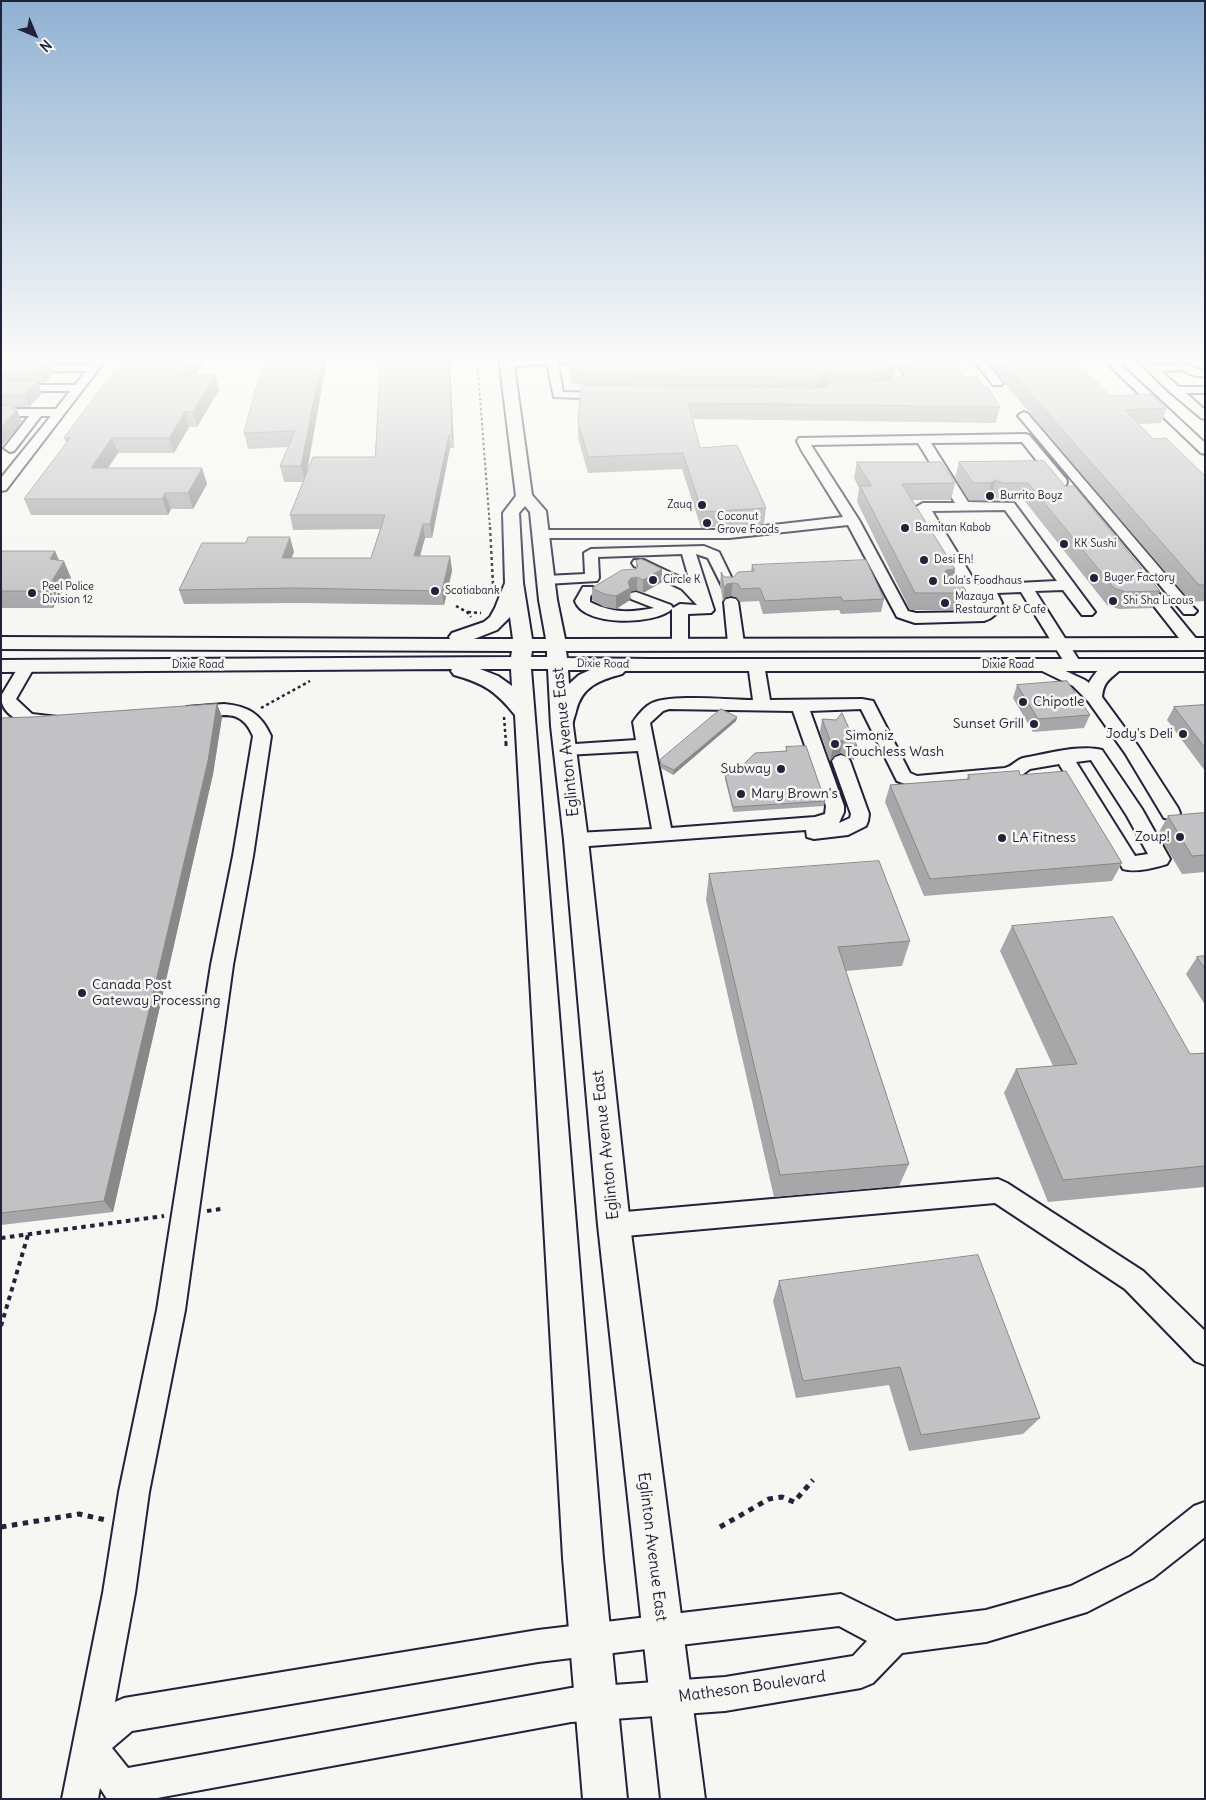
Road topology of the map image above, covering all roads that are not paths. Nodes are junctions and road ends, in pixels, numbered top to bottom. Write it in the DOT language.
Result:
graph roads {
  1 [pos="15,442"];
  2 [pos="37,442"];
  3 [pos="517,442"];
  4 [pos="804,442"];
  5 [pos="924,442"];
  6 [pos="1028,442"];
  7 [pos="1046,442"];
  8 [pos="10,448"];
  9 [pos="1,467"];
  10 [pos="17,467"];
  11 [pos="1,487"];
  12 [pos="1069,492"];
  13 [pos="524,496"];
  14 [pos="964,506"];
  15 [pos="852,520"];
  16 [pos="540,534"];
  17 [pos="688,550"];
  18 [pos="616,552"];
  19 [pos="1130,567"];
  20 [pos="722,571"];
  21 [pos="546,580"];
  22 [pos="514,583"];
  23 [pos="699,583"];
  24 [pos="599,585"];
  25 [pos="728,585"];
  26 [pos="1068,585"];
  27 [pos="1025,587"];
  28 [pos="650,588"];
  29 [pos="988,589"];
  30 [pos="972,590"];
  31 [pos="955,591"];
  32 [pos="636,596"];
  33 [pos="548,600"];
  34 [pos="622,606"];
  35 [pos="704,606"];
  36 [pos="667,610"];
  37 [pos="1189,611"];
  38 [pos="1205,611"];
  39 [pos="1087,612"];
  40 [pos="1166,612"];
  41 [pos="1,642"];
  42 [pos="438,643"];
  43 [pos="680,643"];
  44 [pos="736,643"];
  45 [pos="835,643"];
  46 [pos="1198,644"];
  47 [pos="1061,645"];
  48 [pos="521,654"];
  49 [pos="557,654"];
  50 [pos="1205,660"];
  51 [pos="404,663"];
  52 [pos="650,664"];
  53 [pos="756,664"];
  54 [pos="1116,664"];
  55 [pos="840,665"];
  56 [pos="1042,665"];
  57 [pos="1074,665"];
  58 [pos="1205,665"];
  59 [pos="1,666"];
  60 [pos="26,666"];
  61 [pos="1094,697"];
  62 [pos="762,705"];
  63 [pos="814,710"];
  64 [pos="167,713"];
  65 [pos="525,714"];
  66 [pos="72,720"];
  67 [pos="564,737"];
  68 [pos="645,745"];
  69 [pos="1132,750"];
  70 [pos="1096,754"];
  71 [pos="1064,757"];
  72 [pos="840,761"];
  73 [pos="825,780"];
  74 [pos="854,796"];
  75 [pos="1171,813"];
  76 [pos="671,834"];
  77 [pos="576,840"];
  78 [pos="614,1225"];
  79 [pos="1205,1351"];
  80 [pos="1205,1517"];
  81 [pos="662,1630"];
  82 [pos="894,1638"];
  83 [pos="591,1639"];
  84 [pos="671,1698"];
  85 [pos="596,1704"];
  86 [pos="89,1745"];
  87 [pos="80,1799"];
  88 [pos="605,1799"];
  89 [pos="683,1799"];
  1 -- 8 [label="street"];
  2 -- 10 [label="street"];
  3 -- 13 [label="main road, Eglinton Avenue East"];
  4 -- 15 [label="street"];
  5 -- 14 [label="street"];
  6 -- 12 [label="street"];
  7 -- 37 [label="street"];
  9 -- 10 [label="street"];
  10 -- 11 [label="street"];
  13 -- 16 [label="main road, Eglinton Avenue East"];
  13 -- 22 [label="main road"];
  14 -- 26 [label="street"];
  14 -- 30 [label="street"];
  15 -- 16 [label="street"];
  15 -- 29 [label="street"];
  16 -- 21 [label="main road, Eglinton Avenue East"];
  17 -- 18 [label="street"];
  17 -- 20 [label="street"];
  17 -- 23 [label="street"];
  18 -- 24 [label="street"];
  18 -- 35 [label="street"];
  19 -- 40 [label="street"];
  20 -- 23 [label="street"];
  20 -- 25 [label="street"];
  21 -- 24 [label="street"];
  21 -- 33 [label="main road, Eglinton Avenue East"];
  22 -- 42 [label="main road"];
  22 -- 48 [label="main road"];
  23 -- 35 [label="street"];
  24 -- 36 [label="street"];
  26 -- 27 [label="street"];
  26 -- 39 [label="street"];
  27 -- 29 [label="street"];
  27 -- 47 [label="street"];
  28 -- 36 [label="street"];
  29 -- 30 [label="street"];
  30 -- 31 [label="street"];
  32 -- 36 [label="street"];
  33 -- 43 [label="main road"];
  33 -- 49 [label="main road, Eglinton Avenue East"];
  34 -- 36 [label="street"];
  35 -- 36 [label="street"];
  35 -- 44 [label="street"];
  36 -- 43 [label="street"];
  37 -- 38 [label="street"];
  37 -- 40 [label="street"];
  40 -- 46 [label="street"];
  41 -- 42 [label="main road, Dixie Road"];
  42 -- 48 [label="main road, Dixie Road"];
  43 -- 44 [label="main road, Dixie Road"];
  43 -- 49 [label="main road, Dixie Road"];
  44 -- 45 [label="main road, Dixie Road"];
  45 -- 47 [label="main road, Dixie Road"];
  45 -- 55 [label="main road"];
  46 -- 47 [label="main road, Dixie Road"];
  46 -- 50 [label="main road"];
  47 -- 57 [label="street"];
  48 -- 49 [label="main road, Dixie Road"];
  48 -- 51 [label="main road, Dixie Road"];
  48 -- 65 [label="main road"];
  49 -- 52 [label="main road, Dixie Road"];
  49 -- 67 [label="main road, Eglinton Avenue East"];
  51 -- 60 [label="main road, Dixie Road"];
  51 -- 65 [label="main road"];
  52 -- 53 [label="main road, Dixie Road"];
  52 -- 67 [label="main road"];
  53 -- 55 [label="main road, Dixie Road"];
  53 -- 62 [label="street"];
  54 -- 57 [label="main road, Dixie Road"];
  54 -- 58 [label="main road, Dixie Road"];
  54 -- 61 [label="street"];
  55 -- 56 [label="main road, Dixie Road"];
  56 -- 57 [label="main road, Dixie Road"];
  56 -- 61 [label="street"];
  59 -- 60 [label="main road, Dixie Road"];
  60 -- 66 [label="street"];
  61 -- 69 [label="street"];
  62 -- 63 [label="street"];
  62 -- 68 [label="street"];
  63 -- 71 [label="street"];
  63 -- 73 [label="street"];
  64 -- 86 [label="street"];
  65 -- 83 [label="main road"];
  67 -- 68 [label="street"];
  67 -- 77 [label="main road, Eglinton Avenue East"];
  68 -- 76 [label="street"];
  69 -- 70 [label="street"];
  69 -- 75 [label="street"];
  70 -- 71 [label="street"];
  70 -- 71 [label="street"];
  72 -- 74 [label="street"];
  73 -- 74 [label="street"];
  73 -- 76 [label="street"];
  74 -- 76 [label="street"];
  76 -- 77 [label="street"];
  77 -- 78 [label="main road, Eglinton Avenue East"];
  78 -- 79 [label="street"];
  78 -- 81 [label="main road, Eglinton Avenue East"];
  80 -- 82 [label="street"];
  81 -- 82 [label="street"];
  81 -- 83 [label="street"];
  81 -- 84 [label="main road, Eglinton Avenue East"];
  82 -- 84 [label="street, Matheson Boulevard"];
  83 -- 85 [label="main road"];
  83 -- 86 [label="street"];
  84 -- 85 [label="street, Matheson Boulevard"];
  84 -- 89 [label="main road, Eglinton Avenue East"];
  85 -- 86 [label="street, Matheson Boulevard"];
  85 -- 88 [label="main road"];
  86 -- 87 [label="street"];
}
